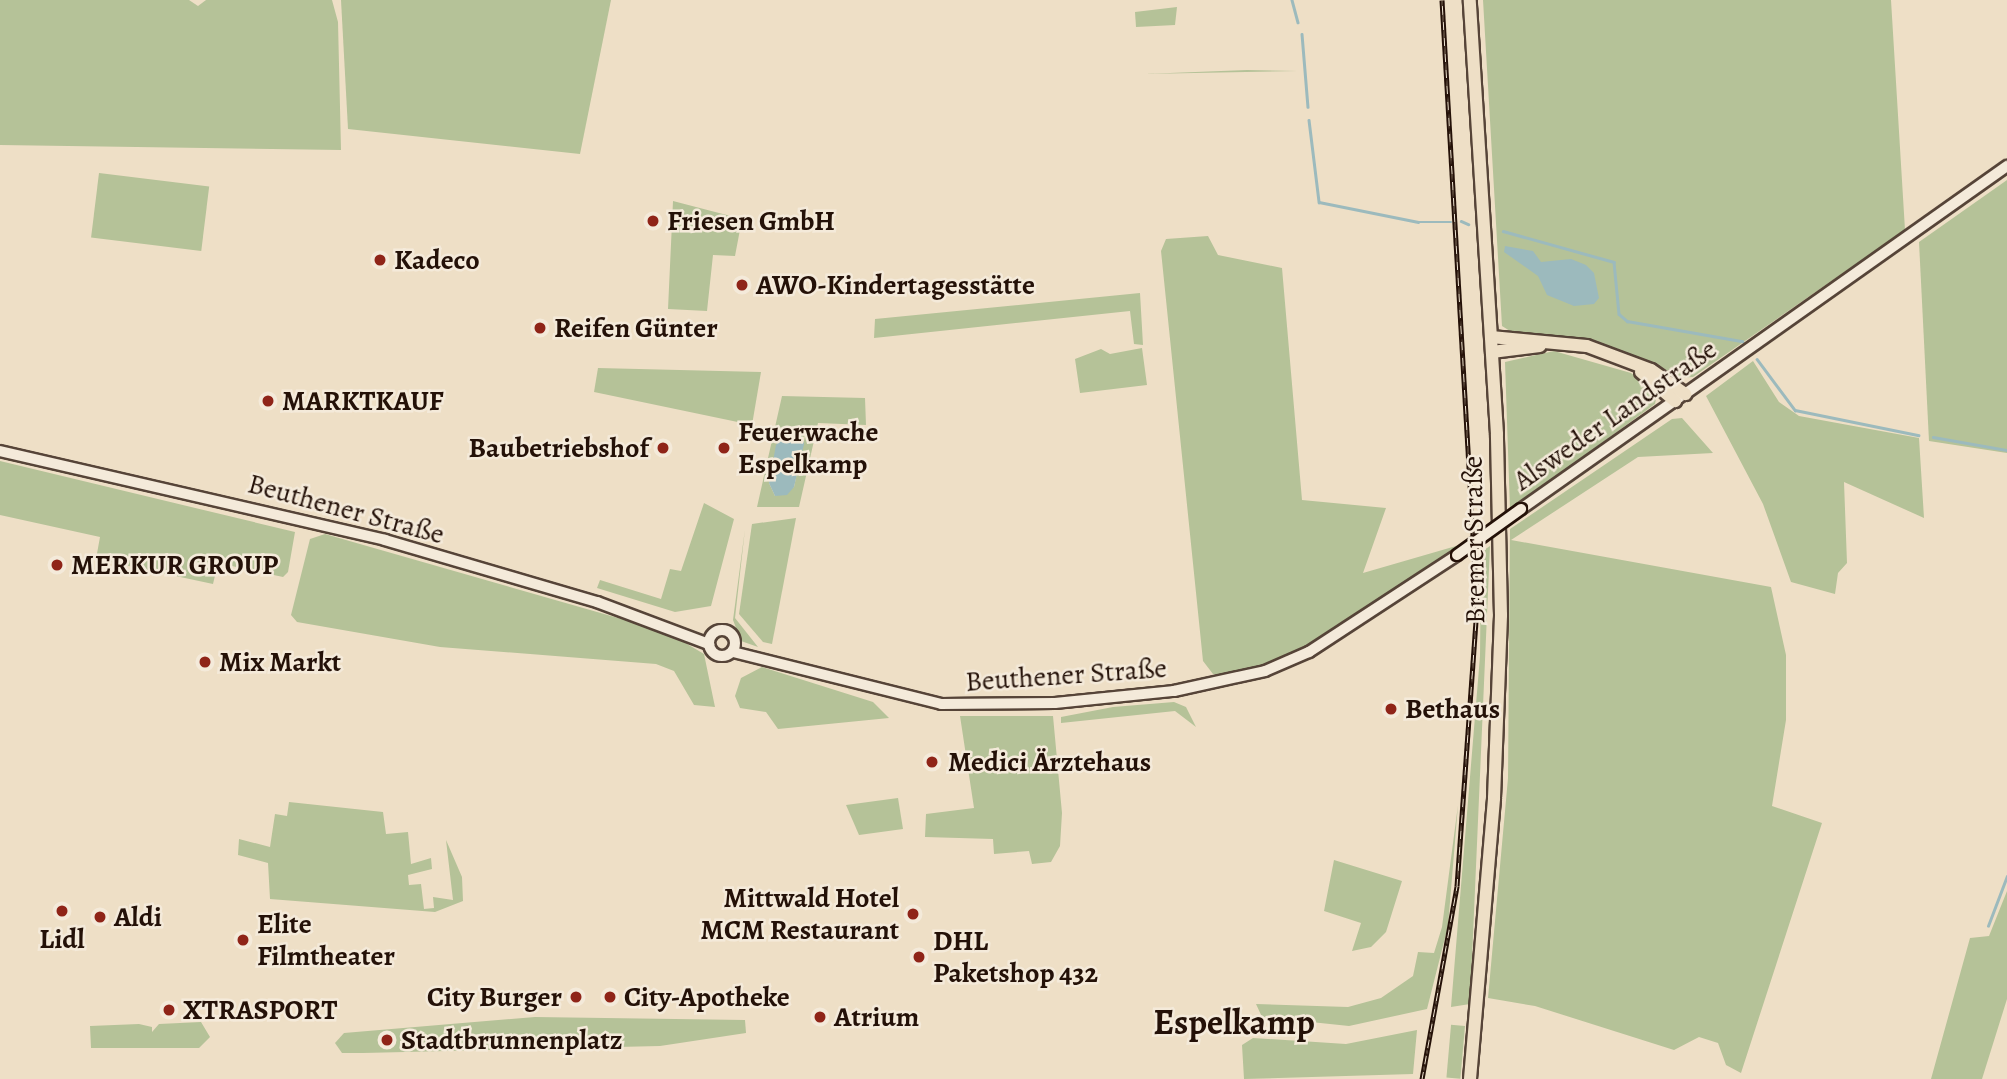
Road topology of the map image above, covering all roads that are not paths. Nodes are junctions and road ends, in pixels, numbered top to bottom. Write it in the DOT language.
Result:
graph roads {
  1 [pos="1470,0"];
  2 [pos="2007,166"];
  3 [pos="1491,337"];
  4 [pos="1492,352"];
  5 [pos="1680,397"];
  6 [pos="0,450"];
  7 [pos="710,640"];
  8 [pos="734,647"];
  9 [pos="1196,688"];
  10 [pos="1470,1079"];
  1 -- 3 [label="main road, Bremer Straße"];
  2 -- 5 [label="street, Alsweder Landstraße"];
  3 -- 4 [label="main road, Bremer Straße"];
  3 -- 5 [label="main road"];
  4 -- 5 [label="main road"];
  4 -- 10 [label="main road, Bremer Straße"];
  5 -- 9 [label="main road, Alsweder Landstraße, bridge"];
  6 -- 7 [label="main road, Beuthener Straße"];
  7 -- 8 [label="main road"];
  7 -- 8 [label="main road"];
  8 -- 9 [label="main road, Beuthener Straße"];
}
